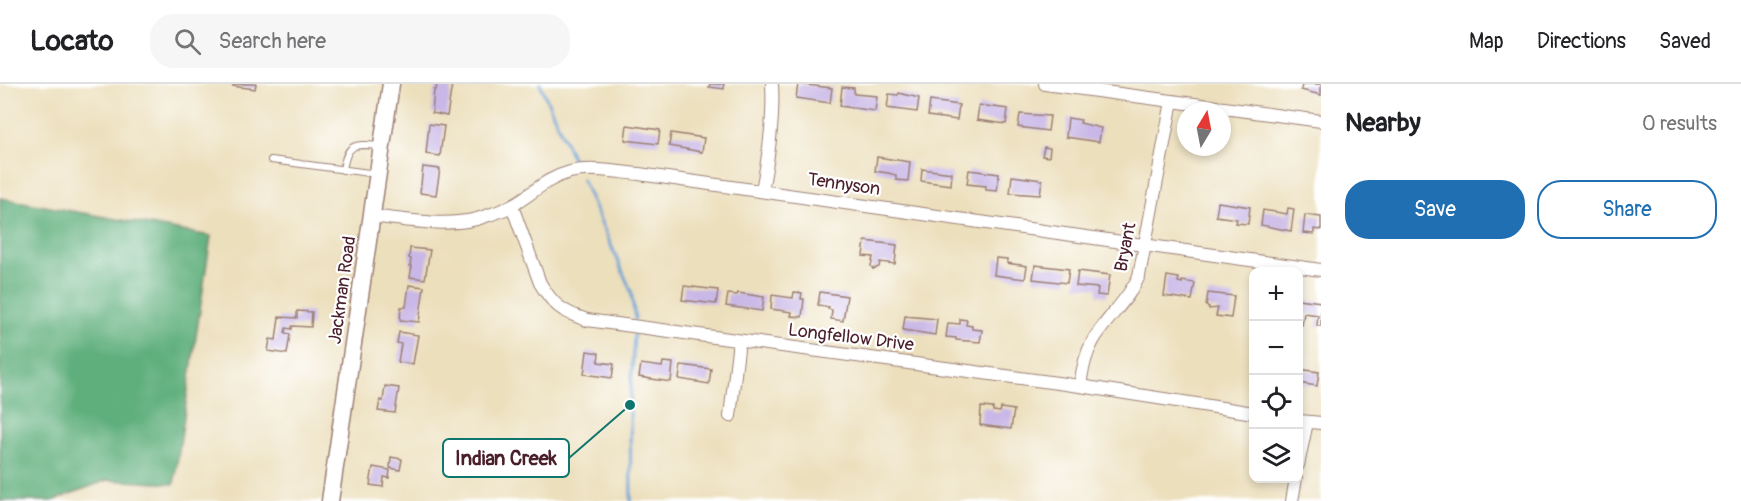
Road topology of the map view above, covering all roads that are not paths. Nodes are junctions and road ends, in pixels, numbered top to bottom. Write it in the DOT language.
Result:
graph roads {
  1 [pos="391,84"];
  2 [pos="772,84"];
  3 [pos="1045,84"];
  4 [pos="1172,101"];
  5 [pos="1321,121"];
  6 [pos="382,146"];
  7 [pos="271,160"];
  8 [pos="343,170"];
  9 [pos="378,174"];
  10 [pos="762,190"];
  11 [pos="512,206"];
  12 [pos="372,216"];
  13 [pos="1143,245"];
  14 [pos="1321,270"];
  15 [pos="739,341"];
  16 [pos="1080,386"];
  17 [pos="1249,412"];
  18 [pos="730,416"];
  19 [pos="1303,421"];
  20 [pos="1321,423"];
  21 [pos="1295,483"];
  22 [pos="330,501"];
  23 [pos="1292,501"];
  1 -- 6 [label="street, Jackman Road"];
  2 -- 10 [label="street"];
  3 -- 4 [label="street"];
  4 -- 5 [label="street"];
  4 -- 13 [label="street, Bryant"];
  6 -- 8 [label="lane"];
  6 -- 9 [label="street, Jackman Road"];
  7 -- 8 [label="lane"];
  8 -- 9 [label="lane"];
  9 -- 12 [label="street, Jackman Road"];
  10 -- 11 [label="street, Tennyson"];
  10 -- 13 [label="street, Tennyson"];
  11 -- 12 [label="street, Tennyson"];
  11 -- 15 [label="street, Longfellow Drive"];
  12 -- 22 [label="street, Jackman Road"];
  13 -- 14 [label="street, Tennyson"];
  13 -- 16 [label="street, Bryant"];
  15 -- 16 [label="street, Longfellow Drive"];
  15 -- 18 [label="street"];
  16 -- 17 [label="street, Longfellow Drive"];
  19 -- 20 [label="street"];
  21 -- 23 [label="street"];
}
